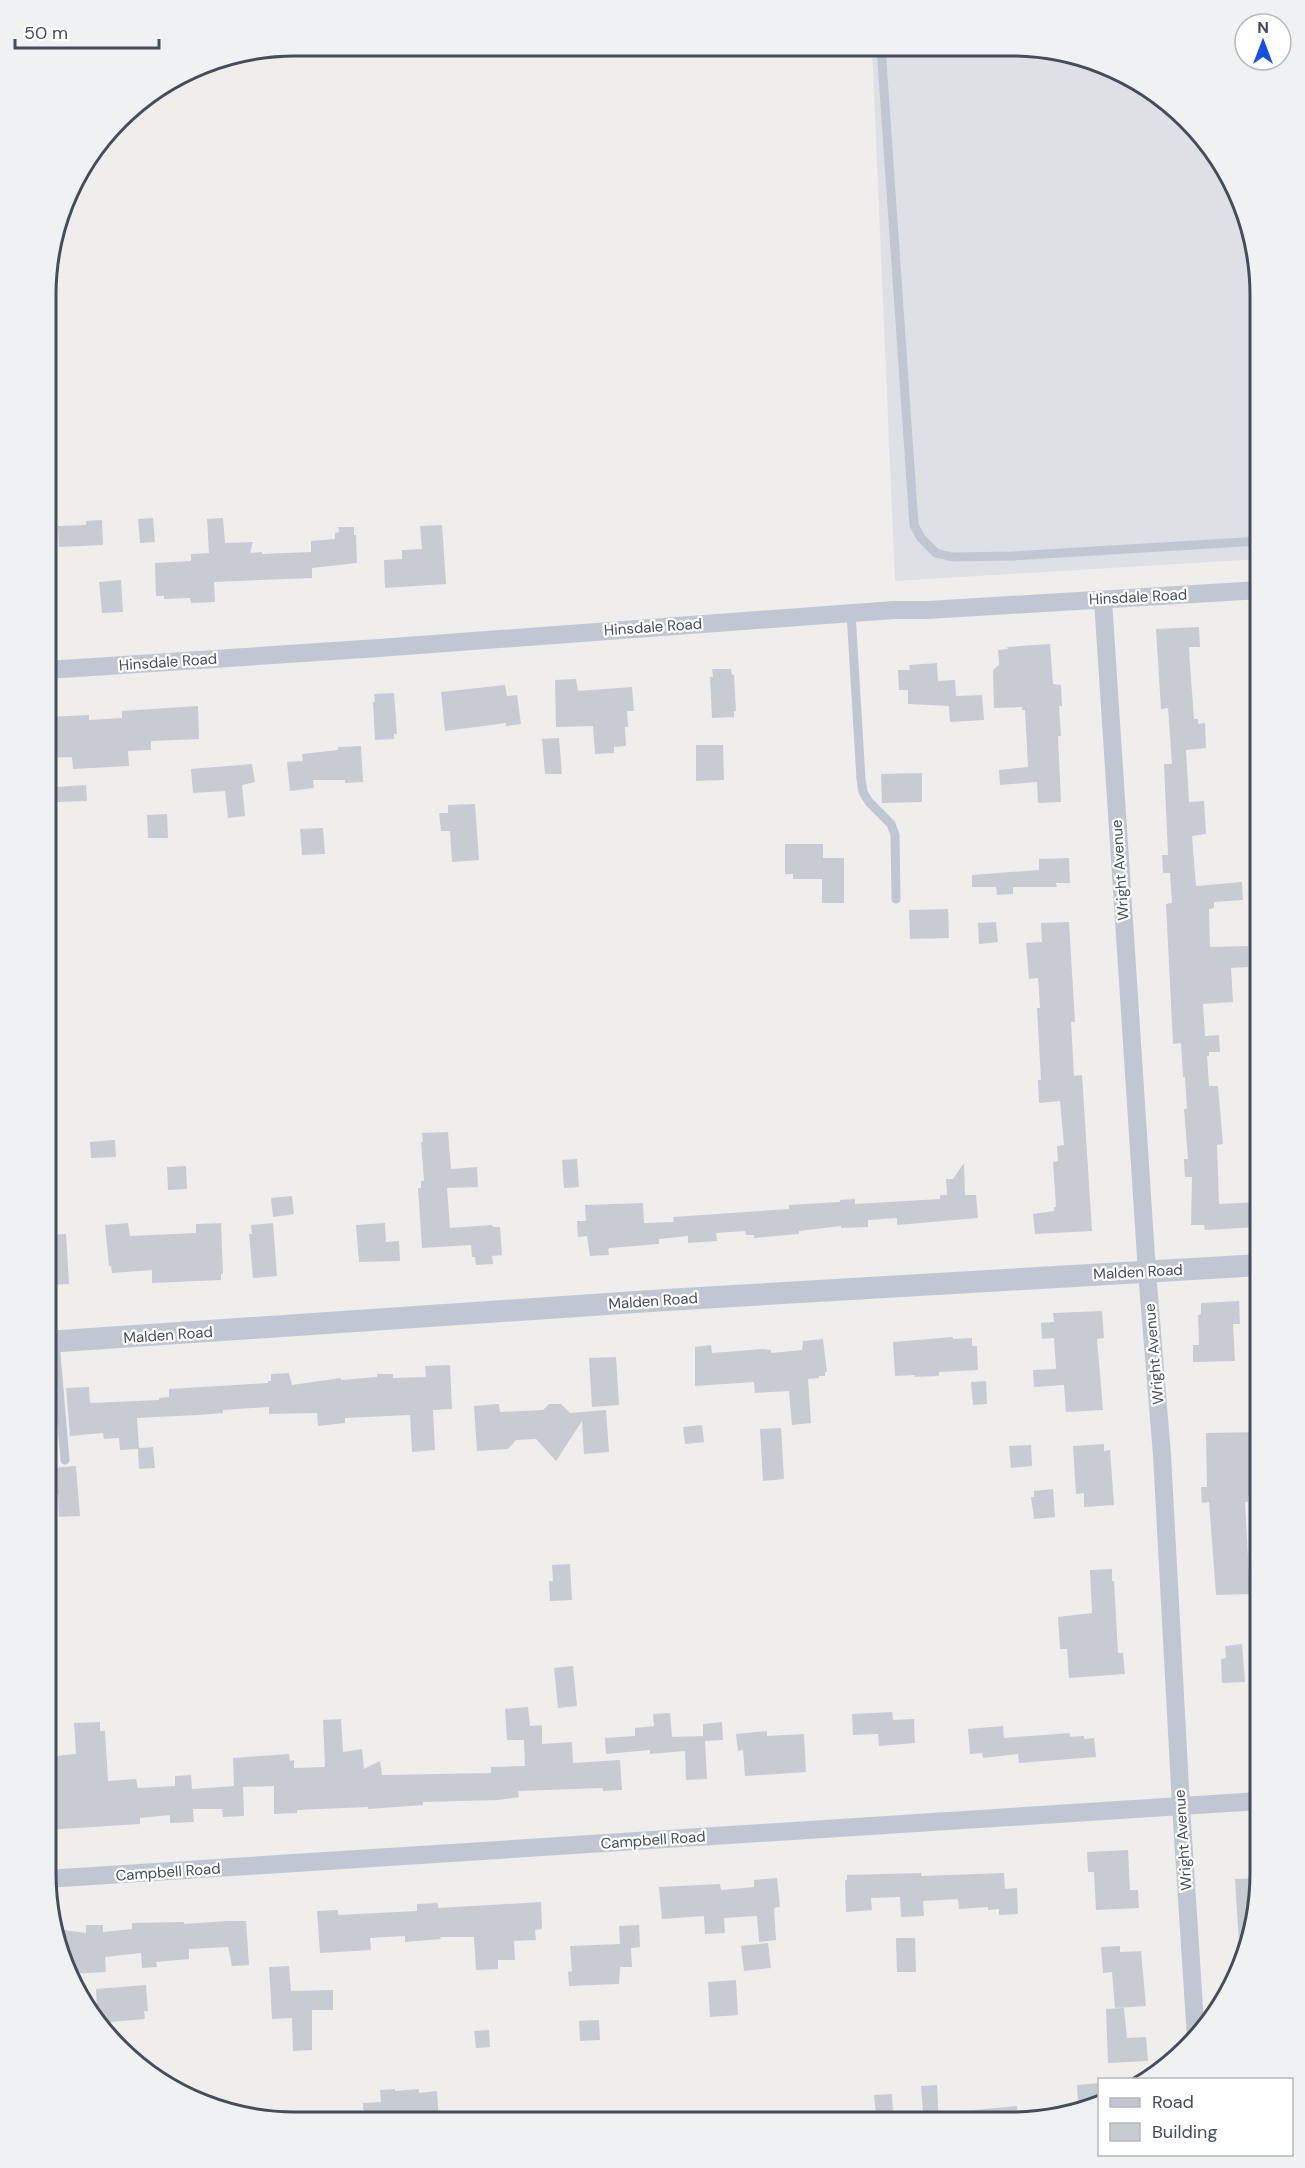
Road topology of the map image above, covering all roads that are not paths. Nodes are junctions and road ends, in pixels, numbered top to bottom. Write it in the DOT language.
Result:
graph roads {
  1 [pos="882,56"];
  2 [pos="1250,542"];
  3 [pos="1250,591"];
  4 [pos="1103,600"];
  5 [pos="851,613"];
  6 [pos="56,669"];
  7 [pos="896,899"];
  8 [pos="1250,1266"];
  9 [pos="1147,1272"];
  10 [pos="56,1342"];
  11 [pos="56,1389"];
  12 [pos="65,1460"];
  13 [pos="1250,1802"];
  14 [pos="1181,1806"];
  15 [pos="56,1879"];
  16 [pos="1195,2025"];
  1 -- 2 [label="lane"];
  3 -- 4 [label="street, Hinsdale Road"];
  4 -- 5 [label="street, Hinsdale Road"];
  4 -- 9 [label="street, Wright Avenue"];
  5 -- 6 [label="street, Hinsdale Road"];
  5 -- 7 [label="lane"];
  8 -- 9 [label="street, Malden Road"];
  9 -- 10 [label="street, Malden Road"];
  9 -- 14 [label="street, Wright Avenue"];
  11 -- 12 [label="lane"];
  13 -- 14 [label="street, Campbell Road"];
  14 -- 15 [label="street, Campbell Road"];
  14 -- 16 [label="street, Wright Avenue"];
}
